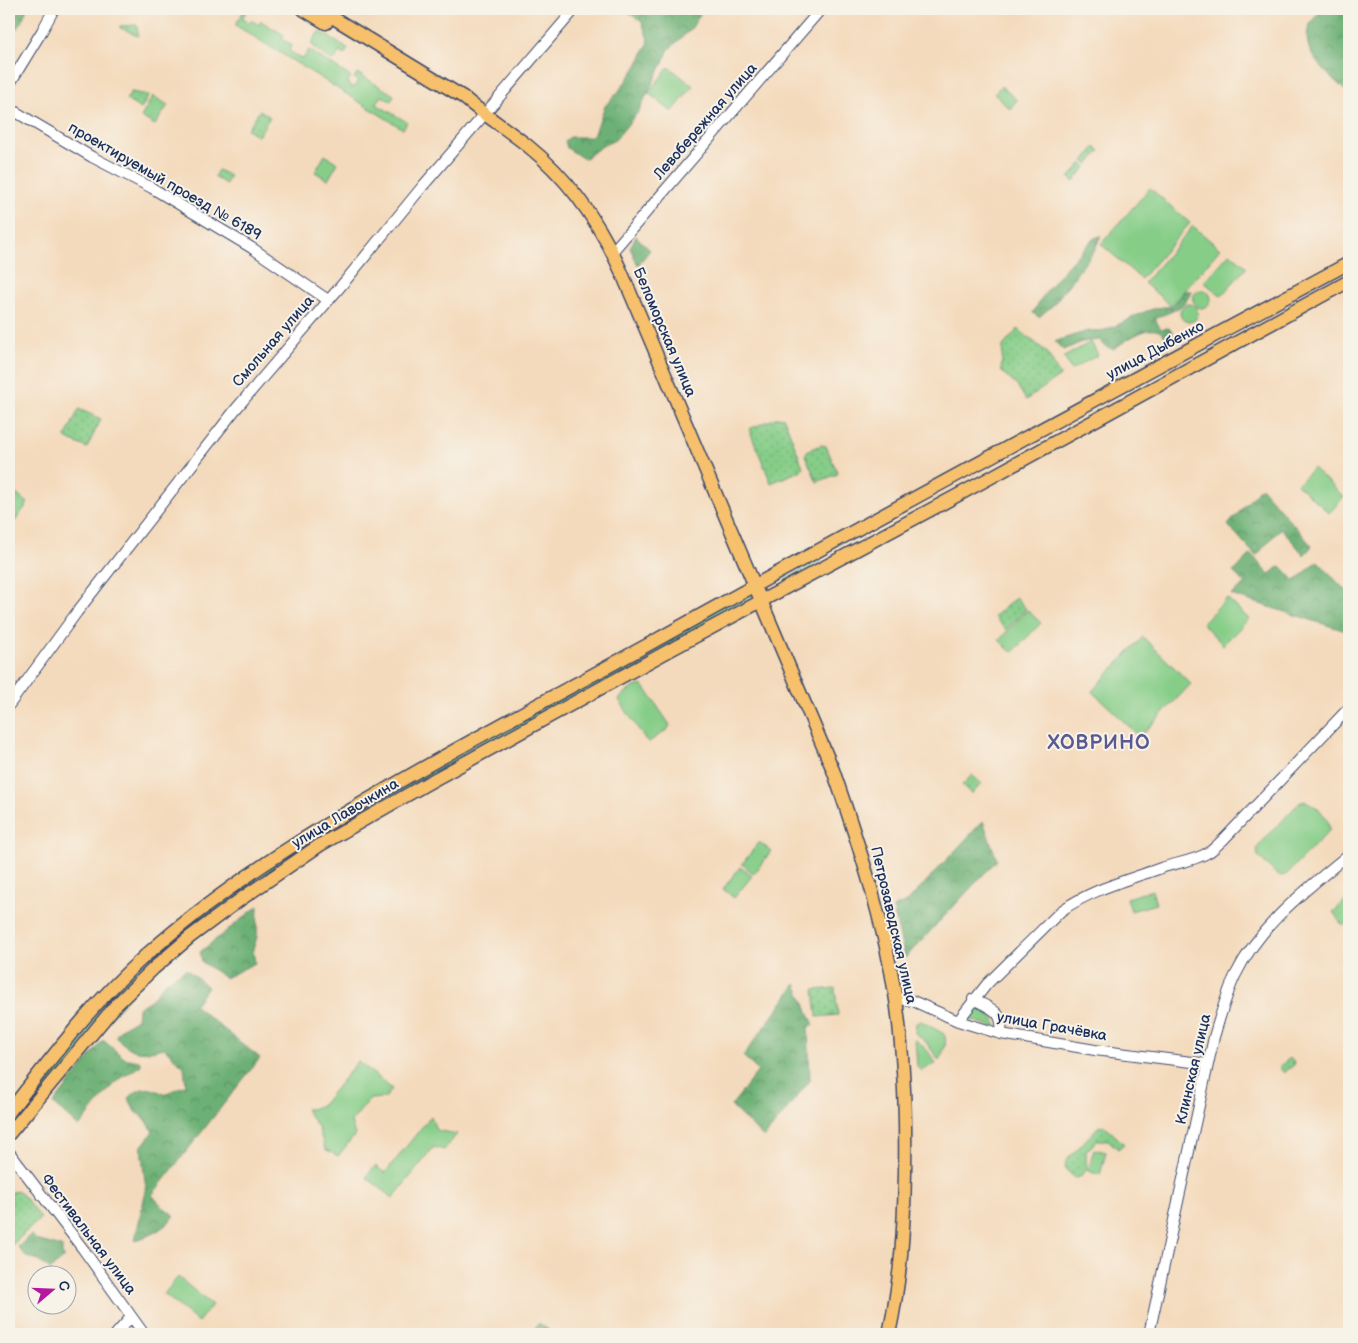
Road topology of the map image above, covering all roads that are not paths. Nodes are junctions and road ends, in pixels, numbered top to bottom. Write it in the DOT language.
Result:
graph roads {
  1 [pos="54,9"];
  2 [pos="303,9"];
  3 [pos="319,9"];
  4 [pos="575,9"];
  5 [pos="821,9"];
  6 [pos="9,85"];
  7 [pos="9,108"];
  8 [pos="484,115"];
  9 [pos="612,252"];
  10 [pos="1349,263"];
  11 [pos="1349,281"];
  12 [pos="328,300"];
  13 [pos="976,465"];
  14 [pos="986,480"];
  15 [pos="831,543"];
  16 [pos="840,558"];
  17 [pos="754,585"];
  18 [pos="761,601"];
  19 [pos="9,705"];
  20 [pos="1349,708"];
  21 [pos="329,823"];
  22 [pos="312,833"];
  23 [pos="336,835"];
  24 [pos="320,845"];
  25 [pos="1349,854"];
  26 [pos="896,999"];
  27 [pos="973,999"];
  28 [pos="958,1021"];
  29 [pos="1001,1034"];
  30 [pos="1208,1064"];
  31 [pos="9,1112"];
  32 [pos="9,1134"];
  33 [pos="9,1152"];
  34 [pos="131,1317"];
  35 [pos="116,1334"];
  36 [pos="144,1334"];
  37 [pos="889,1334"];
  38 [pos="1149,1334"];
  1 -- 6 [label="street"];
  2 -- 8 [label="main road, Беломорская улица"];
  3 -- 8 [label="main road, Беломорская улица"];
  4 -- 8 [label="street, Смольная улица"];
  5 -- 9 [label="street, Левобережная улица"];
  7 -- 12 [label="street, проектируемый проезд № 6189"];
  8 -- 9 [label="main road, Беломорская улица"];
  8 -- 12 [label="street, Смольная улица"];
  9 -- 17 [label="main road, Беломорская улица"];
  10 -- 13 [label="main road, улица Дыбенко"];
  11 -- 14 [label="main road, улица Дыбенко"];
  12 -- 19 [label="street, Смольная улица"];
  13 -- 14 [label="street"];
  13 -- 15 [label="main road, улица Дыбенко"];
  14 -- 16 [label="main road, улица Дыбенко"];
  15 -- 16 [label="street"];
  15 -- 17 [label="main road, улица Дыбенко"];
  16 -- 18 [label="main road, улица Дыбенко"];
  17 -- 18 [label="main road, Беломорская улица"];
  17 -- 21 [label="main road, улица Лавочкина"];
  18 -- 23 [label="main road, улица Лавочкина"];
  18 -- 26 [label="main road, Петрозаводская улица"];
  20 -- 27 [label="street"];
  21 -- 22 [label="main road, улица Лавочкина"];
  21 -- 23 [label="street"];
  22 -- 24 [label="street"];
  22 -- 31 [label="main road, улица Лавочкина"];
  23 -- 24 [label="main road, улица Лавочкина"];
  24 -- 32 [label="main road, улица Лавочкина"];
  25 -- 30 [label="street, Клинская улица"];
  26 -- 28 [label="street, улица Грачёвка"];
  26 -- 37 [label="main road, Петрозаводская улица"];
  27 -- 28 [label="street"];
  27 -- 29 [label="street"];
  28 -- 29 [label="street, улица Грачёвка"];
  29 -- 30 [label="street, улица Грачёвка"];
  30 -- 38 [label="street, Клинская улица"];
  33 -- 34 [label="street, Фестивальная улица"];
  34 -- 35 [label="street"];
  34 -- 36 [label="street, Фестивальная улица"];
}
